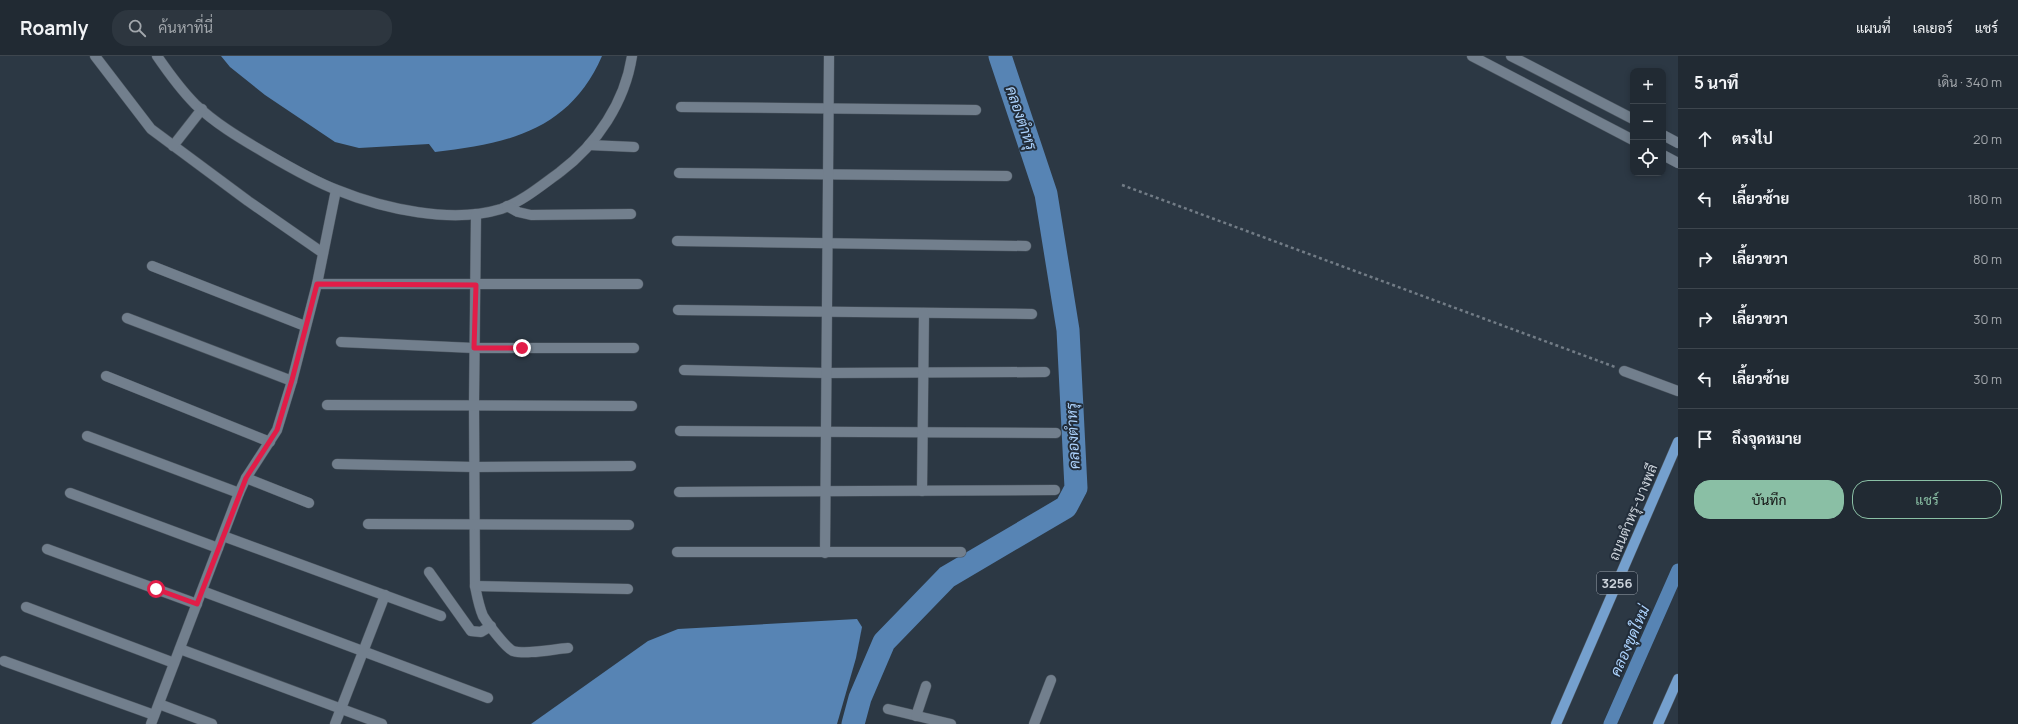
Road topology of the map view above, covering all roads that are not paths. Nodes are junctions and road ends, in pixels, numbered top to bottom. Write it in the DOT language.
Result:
graph roads {
  1 [pos="95,56"];
  2 [pos="157,56"];
  3 [pos="632,56"];
  4 [pos="829,56"];
  5 [pos="1472,56"];
  6 [pos="1511,56"];
  7 [pos="681,107"];
  8 [pos="830,108"];
  9 [pos="202,109"];
  10 [pos="976,110"];
  11 [pos="1630,117"];
  12 [pos="1666,137"];
  13 [pos="1630,138"];
  14 [pos="1678,143"];
  15 [pos="589,145"];
  16 [pos="173,146"];
  17 [pos="634,147"];
  18 [pos="1666,157"];
  19 [pos="1678,163"];
  20 [pos="679,173"];
  21 [pos="829,174"];
  22 [pos="1007,176"];
  23 [pos="336,190"];
  24 [pos="507,206"];
  25 [pos="476,214"];
  26 [pos="631,214"];
  27 [pos="677,241"];
  28 [pos="828,243"];
  29 [pos="1026,246"];
  30 [pos="323,253"];
  31 [pos="152,266"];
  32 [pos="317,284"];
  33 [pos="638,284"];
  34 [pos="476,285"];
  35 [pos="678,310"];
  36 [pos="828,311"];
  37 [pos="924,313"];
  38 [pos="1032,314"];
  39 [pos="127,318"];
  40 [pos="305,326"];
  41 [pos="341,342"];
  42 [pos="474,348"];
  43 [pos="634,348"];
  44 [pos="684,370"];
  45 [pos="1624,371"];
  46 [pos="924,372"];
  47 [pos="1045,372"];
  48 [pos="827,373"];
  49 [pos="106,376"];
  50 [pos="292,380"];
  51 [pos="1678,391"];
  52 [pos="474,404"];
  53 [pos="327,405"];
  54 [pos="632,406"];
  55 [pos="680,431"];
  56 [pos="826,433"];
  57 [pos="923,433"];
  58 [pos="1056,433"];
  59 [pos="87,436"];
  60 [pos="270,442"];
  61 [pos="1678,442"];
  62 [pos="337,464"];
  63 [pos="631,466"];
  64 [pos="474,468"];
  65 [pos="246,478"];
  66 [pos="1055,490"];
  67 [pos="679,492"];
  68 [pos="826,492"];
  69 [pos="922,492"];
  70 [pos="70,493"];
  71 [pos="239,493"];
  72 [pos="309,503"];
  73 [pos="368,524"];
  74 [pos="629,525"];
  75 [pos="475,526"];
  76 [pos="223,536"];
  77 [pos="218,548"];
  78 [pos="47,549"];
  79 [pos="677,552"];
  80 [pos="961,552"];
  81 [pos="825,553"];
  82 [pos="429,572"];
  83 [pos="475,586"];
  84 [pos="628,589"];
  85 [pos="202,591"];
  86 [pos="385,596"];
  87 [pos="197,604"];
  88 [pos="26,607"];
  89 [pos="441,616"];
  90 [pos="491,626"];
  91 [pos="568,648"];
  92 [pos="180,649"];
  93 [pos="364,652"];
  94 [pos="4,661"];
  95 [pos="174,663"];
  96 [pos="1678,679"];
  97 [pos="1051,680"];
  98 [pos="926,686"];
  99 [pos="1676,690"];
  100 [pos="488,698"];
  101 [pos="159,704"];
  102 [pos="341,709"];
  103 [pos="888,709"];
  104 [pos="916,716"];
  105 [pos="153,720"];
  106 [pos="212,724"];
  107 [pos="335,724"];
  108 [pos="382,724"];
  109 [pos="951,724"];
  110 [pos="1034,724"];
  111 [pos="1556,724"];
  112 [pos="1658,724"];
  1 -- 16 [label="street"];
  2 -- 9 [label="street"];
  3 -- 15 [label="street"];
  4 -- 8 [label="street"];
  5 -- 13 [label="street"];
  6 -- 11 [label="street"];
  7 -- 8 [label="street"];
  8 -- 10 [label="street"];
  8 -- 21 [label="street"];
  9 -- 16 [label="street"];
  9 -- 23 [label="street"];
  12 -- 14 [label="street"];
  15 -- 17 [label="street"];
  15 -- 24 [label="street"];
  16 -- 30 [label="street"];
  18 -- 19 [label="street"];
  20 -- 21 [label="street"];
  21 -- 22 [label="street"];
  21 -- 28 [label="street"];
  23 -- 25 [label="street"];
  23 -- 30 [label="street"];
  24 -- 25 [label="street"];
  24 -- 26 [label="street"];
  25 -- 34 [label="street"];
  27 -- 28 [label="street"];
  28 -- 29 [label="street"];
  28 -- 36 [label="street"];
  30 -- 32 [label="street"];
  31 -- 40 [label="street"];
  32 -- 34 [label="street"];
  32 -- 40 [label="street"];
  33 -- 34 [label="street"];
  34 -- 42 [label="street"];
  35 -- 36 [label="street"];
  36 -- 37 [label="street"];
  36 -- 48 [label="street"];
  37 -- 38 [label="street"];
  37 -- 46 [label="street"];
  39 -- 50 [label="street"];
  40 -- 50 [label="street"];
  41 -- 42 [label="street"];
  42 -- 43 [label="street"];
  42 -- 52 [label="street"];
  44 -- 48 [label="street"];
  45 -- 51 [label="street"];
  46 -- 47 [label="street"];
  46 -- 48 [label="street"];
  46 -- 57 [label="street"];
  48 -- 56 [label="street"];
  49 -- 60 [label="street"];
  50 -- 60 [label="street"];
  52 -- 53 [label="street"];
  52 -- 54 [label="street"];
  52 -- 64 [label="street"];
  55 -- 56 [label="street"];
  56 -- 57 [label="street"];
  56 -- 68 [label="street"];
  57 -- 58 [label="street"];
  57 -- 69 [label="street"];
  59 -- 71 [label="street"];
  60 -- 65 [label="street"];
  61 -- 111 [label="main road, ถนนตำหรุ-บางพลี / 3256"];
  62 -- 64 [label="street"];
  63 -- 64 [label="street"];
  64 -- 75 [label="street"];
  65 -- 71 [label="street"];
  65 -- 72 [label="street"];
  66 -- 69 [label="street"];
  67 -- 68 [label="street"];
  68 -- 69 [label="street"];
  68 -- 81 [label="street"];
  70 -- 77 [label="street"];
  71 -- 76 [label="street"];
  73 -- 75 [label="street"];
  74 -- 75 [label="street"];
  75 -- 83 [label="street"];
  76 -- 77 [label="street"];
  76 -- 86 [label="street"];
  77 -- 85 [label="street"];
  78 -- 87 [label="street"];
  79 -- 81 [label="street"];
  80 -- 81 [label="street"];
  82 -- 90 [label="street"];
  83 -- 84 [label="street"];
  83 -- 90 [label="street"];
  85 -- 87 [label="street"];
  85 -- 93 [label="street"];
  86 -- 89 [label="street"];
  86 -- 93 [label="street"];
  87 -- 92 [label="street"];
  88 -- 95 [label="street"];
  90 -- 91 [label="street"];
  92 -- 95 [label="street"];
  92 -- 102 [label="street"];
  93 -- 100 [label="street"];
  93 -- 102 [label="street"];
  94 -- 105 [label="street"];
  95 -- 101 [label="street"];
  96 -- 99 [label="main road"];
  97 -- 110 [label="street"];
  98 -- 104 [label="street"];
  99 -- 112 [label="main road"];
  101 -- 105 [label="street"];
  101 -- 106 [label="street"];
  102 -- 107 [label="street"];
  102 -- 108 [label="street"];
  103 -- 104 [label="street"];
  104 -- 109 [label="street"];
}
